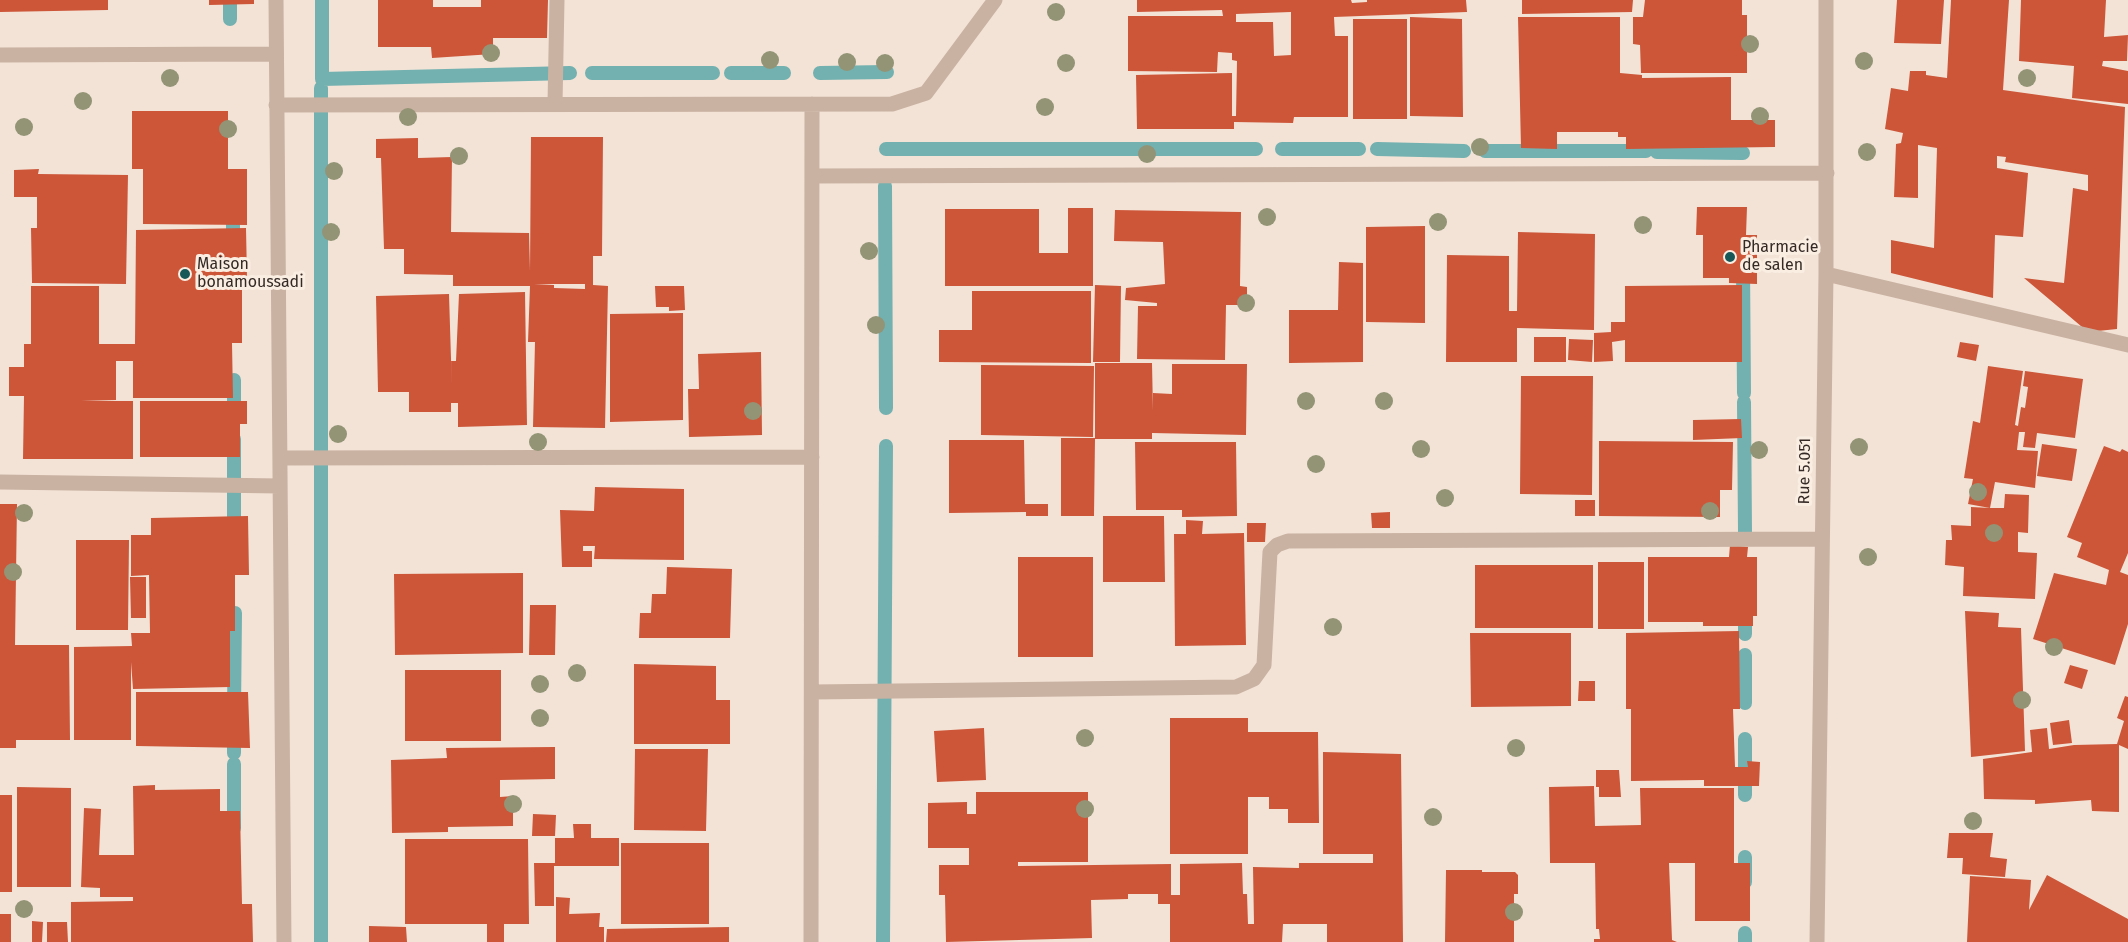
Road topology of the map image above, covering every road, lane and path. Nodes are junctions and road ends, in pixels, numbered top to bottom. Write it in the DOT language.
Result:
graph roads {
  1 [pos="276,0"];
  2 [pos="558,0"];
  3 [pos="995,0"];
  4 [pos="1826,0"];
  5 [pos="275,54"];
  6 [pos="0,56"];
  7 [pos="555,104"];
  8 [pos="812,104"];
  9 [pos="276,105"];
  10 [pos="1827,173"];
  11 [pos="812,176"];
  12 [pos="1826,274"];
  13 [pos="2128,345"];
  14 [pos="812,457"];
  15 [pos="279,458"];
  16 [pos="0,482"];
  17 [pos="279,486"];
  18 [pos="1822,539"];
  19 [pos="812,692"];
  20 [pos="284,942"];
  21 [pos="811,942"];
  22 [pos="1816,942"];
  1 -- 5 [label="street"];
  2 -- 7 [label="street"];
  3 -- 8 [label="street"];
  4 -- 10 [label="street, Rue 5.051"];
  5 -- 6 [label="street"];
  5 -- 9 [label="street"];
  7 -- 8 [label="street"];
  7 -- 9 [label="street"];
  8 -- 11 [label="street"];
  9 -- 15 [label="street"];
  10 -- 11 [label="street"];
  10 -- 12 [label="street, Rue 5.051"];
  11 -- 14 [label="street"];
  12 -- 13 [label="street"];
  12 -- 18 [label="street, Rue 5.051"];
  14 -- 15 [label="street"];
  14 -- 19 [label="street"];
  15 -- 17 [label="street"];
  16 -- 17 [label="street"];
  17 -- 20 [label="street"];
  18 -- 19 [label="street"];
  18 -- 22 [label="street, Rue 5.051"];
  19 -- 21 [label="street"];
}
